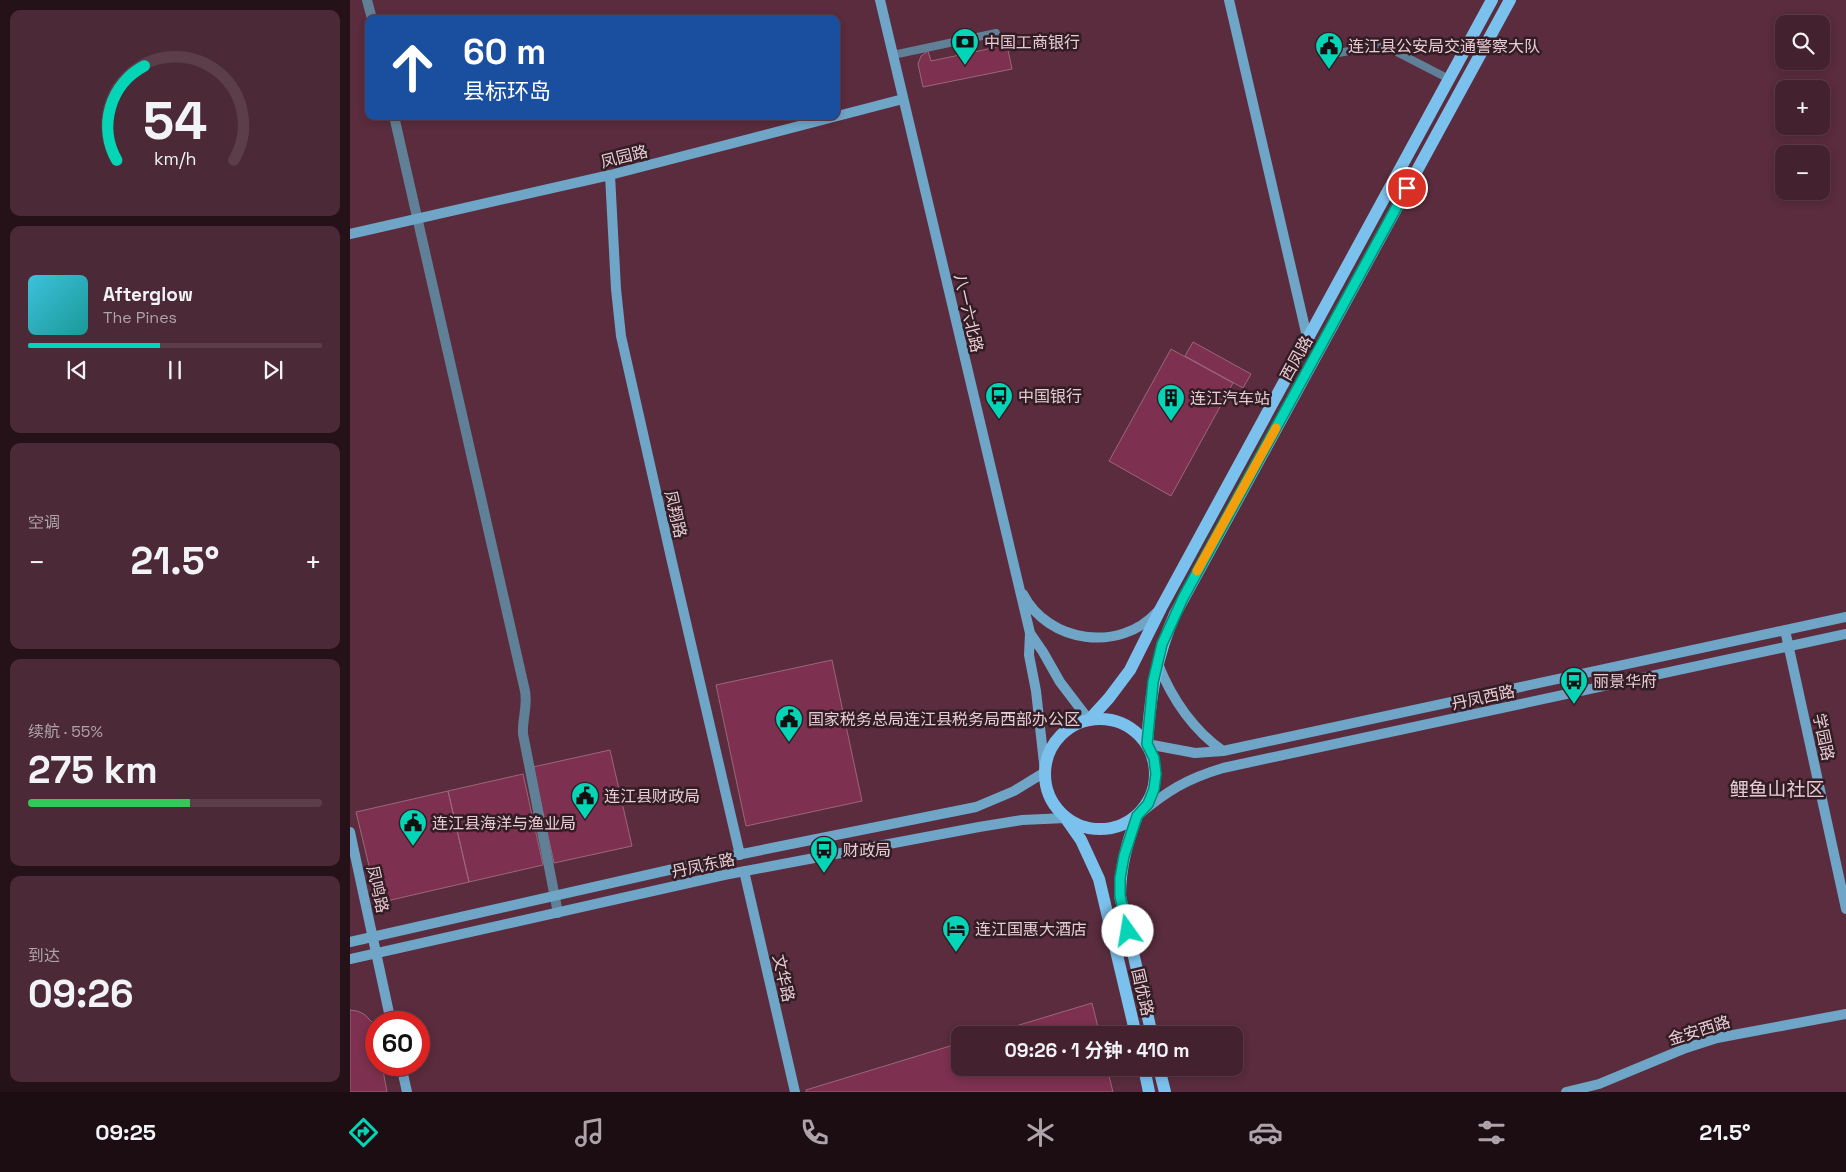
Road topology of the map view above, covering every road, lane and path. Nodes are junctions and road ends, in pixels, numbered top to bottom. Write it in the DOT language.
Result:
graph roads {
  1 [pos="367,0"];
  2 [pos="880,0"];
  3 [pos="1229,0"];
  4 [pos="1492,0"];
  5 [pos="1510,0"];
  6 [pos="371,15"];
  7 [pos="996,33"];
  8 [pos="1327,55"];
  9 [pos="893,56"];
  10 [pos="1449,79"];
  11 [pos="903,99"];
  12 [pos="840,115"];
  13 [pos="395,120"];
  14 [pos="822,120"];
  15 [pos="610,175"];
  16 [pos="418,219"];
  17 [pos="350,234"];
  18 [pos="1308,341"];
  19 [pos="1018,584"];
  20 [pos="1161,608"];
  21 [pos="1846,617"];
  22 [pos="1786,630"];
  23 [pos="1030,633"];
  24 [pos="1846,634"];
  25 [pos="1789,646"];
  26 [pos="1157,662"];
  27 [pos="1089,720"];
  28 [pos="1147,744"];
  29 [pos="1223,751"];
  30 [pos="1045,772"];
  31 [pos="1137,816"];
  32 [pos="1066,818"];
  33 [pos="350,832"];
  34 [pos="740,855"];
  35 [pos="744,872"];
  36 [pos="555,896"];
  37 [pos="1846,909"];
  38 [pos="558,913"];
  39 [pos="374,937"];
  40 [pos="350,942"];
  41 [pos="377,953"];
  42 [pos="350,959"];
  43 [pos="389,1011"];
  44 [pos="1846,1014"];
  45 [pos="1134,1026"];
  46 [pos="1150,1026"];
  47 [pos="403,1076"];
  48 [pos="1146,1076"];
  49 [pos="1161,1076"];
  50 [pos="407,1092"];
  51 [pos="795,1092"];
  52 [pos="1149,1092"];
  53 [pos="1165,1092"];
  54 [pos="1566,1092"];
  1 -- 6 [label="street"];
  2 -- 9 [label="main road, 八一六北路"];
  3 -- 18 [label="main road"];
  4 -- 10 [label="main road, 西凤路"];
  5 -- 26 [label="main road, 西凤路"];
  7 -- 9 [label="lane"];
  8 -- 10 [label="lane"];
  9 -- 11 [label="main road, 八一六北路"];
  10 -- 18 [label="main road, 西凤路"];
  11 -- 12 [label="main road, 凤园路"];
  11 -- 19 [label="main road, 八一六北路"];
  13 -- 16 [label="street"];
  14 -- 15 [label="main road, 凤园路"];
  15 -- 16 [label="main road, 凤园路"];
  15 -- 34 [label="main road, 凤翔路"];
  16 -- 17 [label="main road, 凤园路"];
  16 -- 36 [label="street"];
  18 -- 20 [label="main road, 西凤路"];
  19 -- 20 [label="main road"];
  19 -- 23 [label="main road, 八一六北路"];
  20 -- 27 [label="main road, 西凤路"];
  21 -- 22 [label="main road, 丹凤西路"];
  22 -- 25 [label="main road, 学园路"];
  22 -- 29 [label="main road, 丹凤西路"];
  23 -- 27 [label="main road, 八一六北路"];
  23 -- 30 [label="main road, 八一六北路"];
  24 -- 25 [label="main road, 丹凤西路"];
  25 -- 31 [label="main road, 丹凤西路"];
  25 -- 37 [label="main road, 学园路"];
  26 -- 28 [label="main road, 西凤路"];
  26 -- 29 [label="main road"];
  27 -- 28 [label="main road"];
  27 -- 30 [label="main road"];
  28 -- 29 [label="main road, 丹凤西路"];
  28 -- 31 [label="main road"];
  30 -- 32 [label="main road"];
  30 -- 34 [label="main road, 丹凤东路"];
  31 -- 32 [label="main road"];
  31 -- 46 [label="main road, 国优路"];
  32 -- 35 [label="main road, 丹凤东路"];
  32 -- 45 [label="main road, 国优路"];
  33 -- 39 [label="main road, 凤鸣路"];
  34 -- 36 [label="main road, 丹凤东路"];
  35 -- 38 [label="main road, 丹凤东路"];
  35 -- 51 [label="main road, 文华路"];
  36 -- 38 [label="street"];
  36 -- 39 [label="main road, 丹凤东路"];
  38 -- 41 [label="main road, 丹凤东路"];
  39 -- 40 [label="main road, 丹凤东路"];
  39 -- 41 [label="main road, 凤鸣路"];
  41 -- 42 [label="main road, 丹凤东路"];
  41 -- 43 [label="main road, 凤鸣路"];
  44 -- 54 [label="main road, 金安西路"];
  47 -- 50 [label="main road"];
  48 -- 52 [label="main road"];
  49 -- 53 [label="main road"];
}
